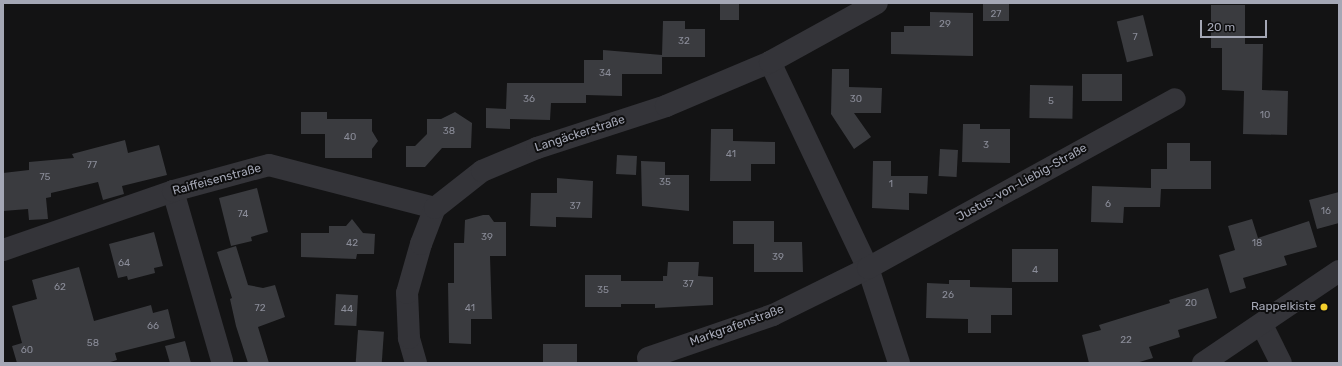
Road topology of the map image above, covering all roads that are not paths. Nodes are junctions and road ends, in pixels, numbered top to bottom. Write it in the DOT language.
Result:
graph roads {
  1 [pos="877,3"];
  2 [pos="770,62"];
  3 [pos="1175,99"];
  4 [pos="173,191"];
  5 [pos="435,208"];
  6 [pos="3,250"];
  7 [pos="868,268"];
  8 [pos="1339,271"];
  9 [pos="1262,325"];
  10 [pos="648,358"];
  11 [pos="222,361"];
  12 [pos="416,363"];
  13 [pos="899,363"];
  14 [pos="1203,363"];
  15 [pos="1281,363"];
  1 -- 2 [label="street, Langäckerstraße"];
  2 -- 5 [label="street, Langäckerstraße"];
  2 -- 7 [label="street"];
  3 -- 7 [label="street, Justus-von-Liebig-Straße"];
  4 -- 5 [label="street, Raiffeisenstraße"];
  4 -- 6 [label="street, Raiffeisenstraße"];
  4 -- 11 [label="street"];
  5 -- 12 [label="street"];
  7 -- 10 [label="street, Markgrafenstraße"];
  7 -- 13 [label="street"];
  8 -- 9 [label="street"];
  9 -- 14 [label="street"];
  9 -- 15 [label="street"];
}
